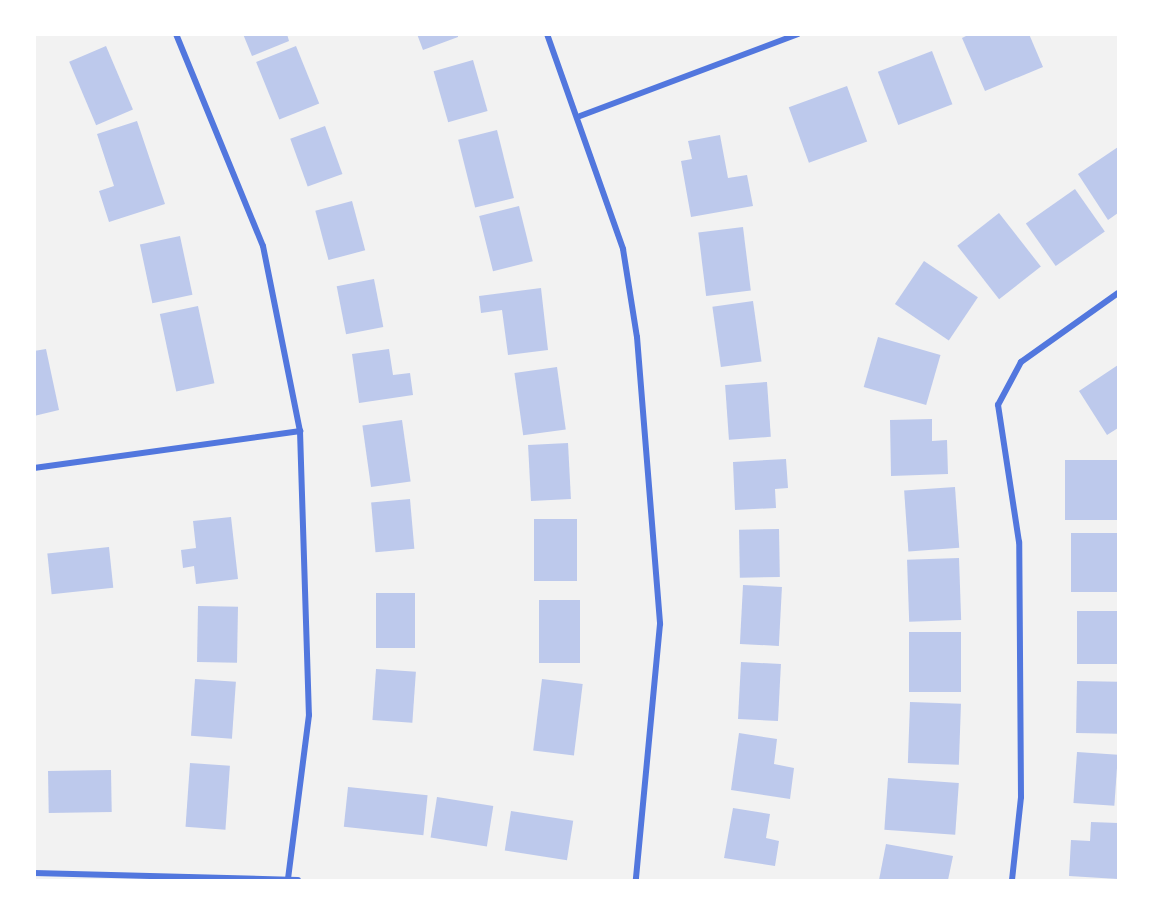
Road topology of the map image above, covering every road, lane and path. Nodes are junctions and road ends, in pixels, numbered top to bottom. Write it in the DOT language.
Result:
graph roads {
  1 [pos="176,34"];
  2 [pos="547,34"];
  3 [pos="798,34"];
  4 [pos="580,116"];
  5 [pos="1119,292"];
  6 [pos="300,432"];
  7 [pos="34,468"];
  8 [pos="34,873"];
  9 [pos="288,878"];
  10 [pos="298,880"];
  11 [pos="636,880"];
  12 [pos="1012,880"];
  1 -- 6 [label="street"];
  2 -- 4 [label="street"];
  3 -- 4 [label="street"];
  4 -- 11 [label="street"];
  5 -- 12 [label="street"];
  6 -- 7 [label="street"];
  6 -- 9 [label="street"];
  8 -- 9 [label="street"];
  9 -- 10 [label="street"];
}
